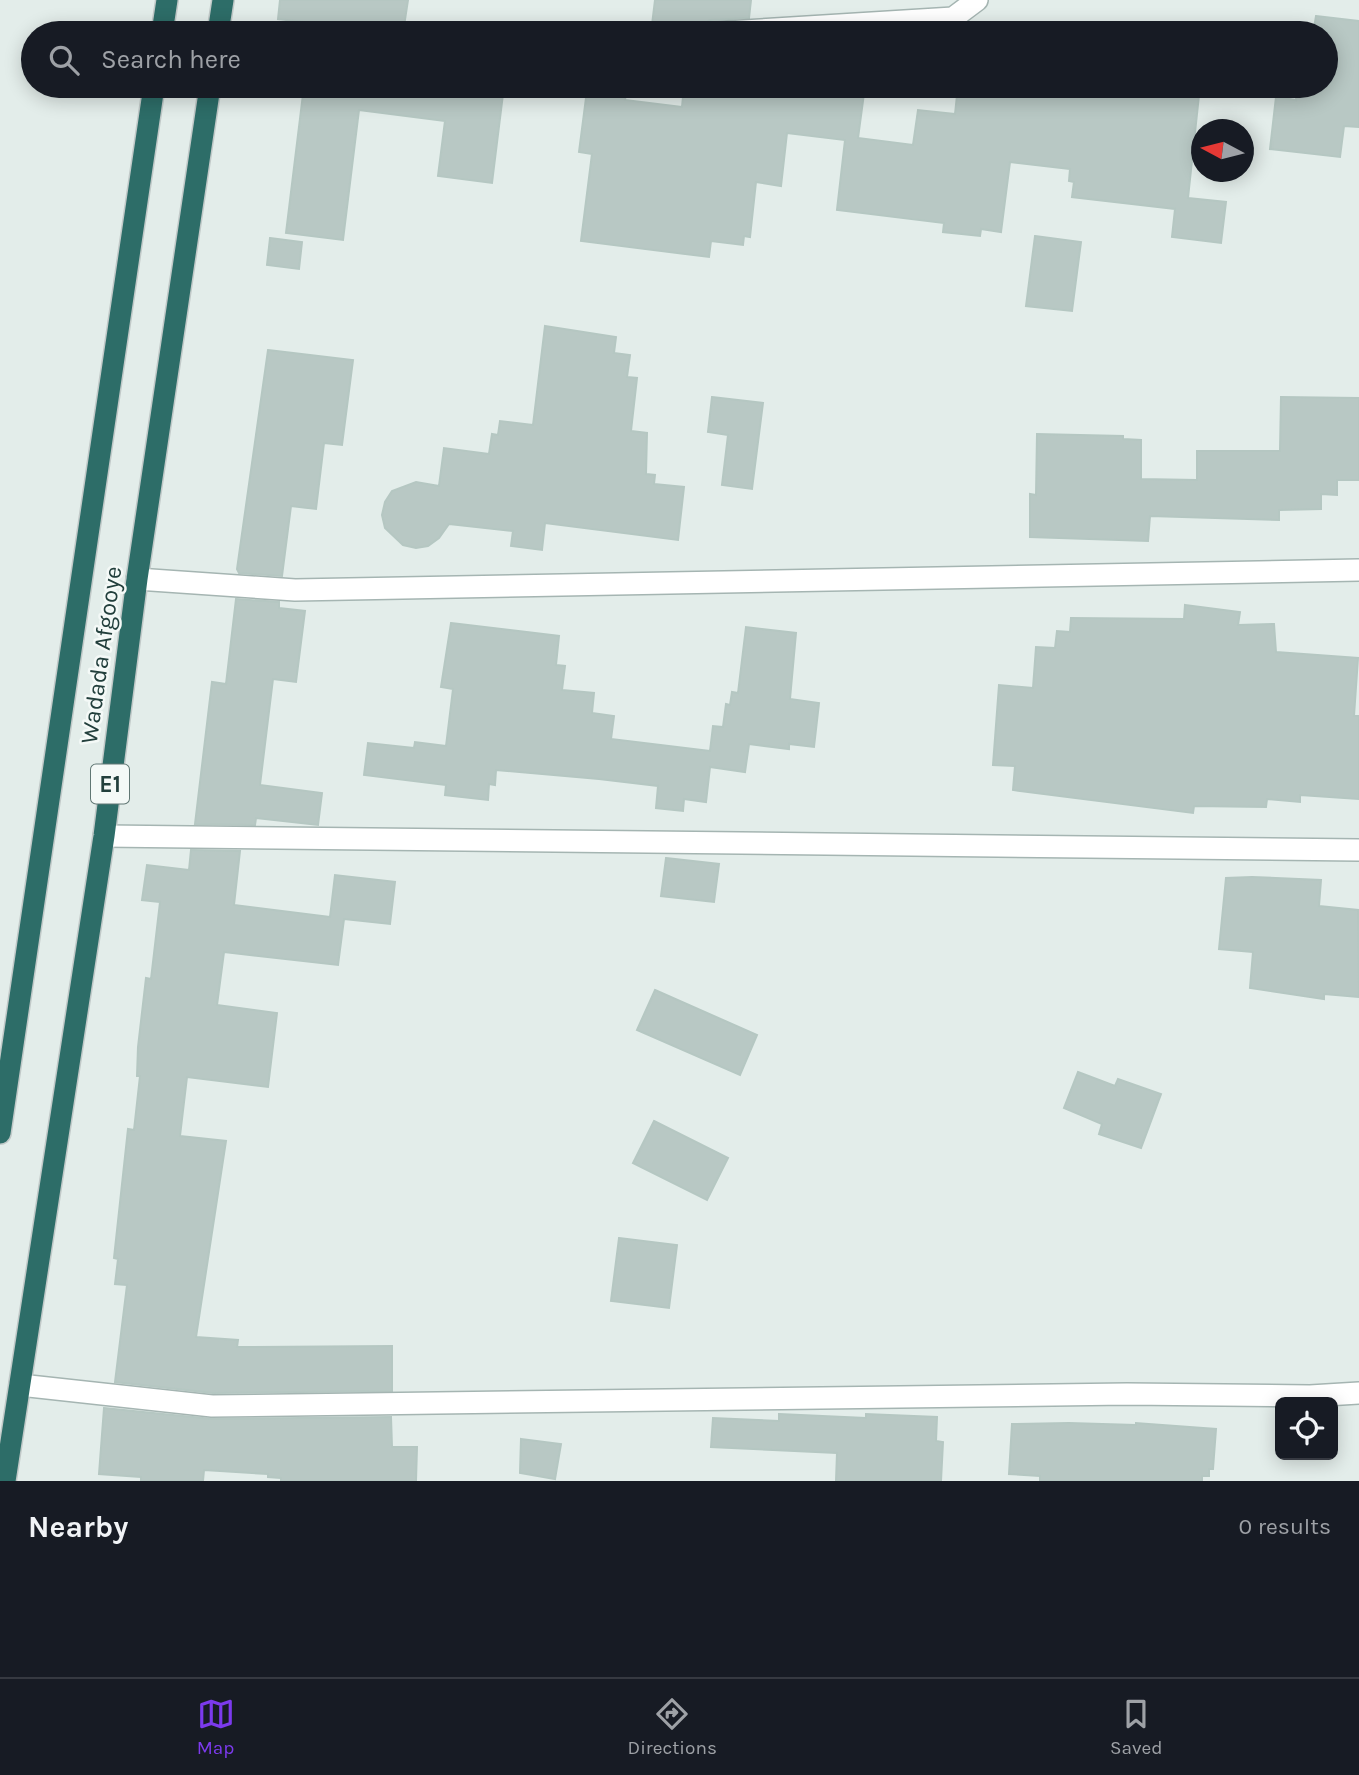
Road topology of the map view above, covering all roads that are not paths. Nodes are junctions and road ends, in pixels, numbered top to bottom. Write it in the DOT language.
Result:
graph roads {
  1 [pos="167,0"];
  2 [pos="223,0"];
  3 [pos="977,0"];
  4 [pos="164,21"];
  5 [pos="220,21"];
  6 [pos="905,21"];
  7 [pos="152,98"];
  8 [pos="208,98"];
  9 [pos="1359,570"];
  10 [pos="137,579"];
  11 [pos="104,836"];
  12 [pos="1359,850"];
  13 [pos="0,1133"];
  14 [pos="20,1385"];
  15 [pos="1359,1393"];
  16 [pos="5,1481"];
  1 -- 4 [label="highway"];
  2 -- 5 [label="highway"];
  3 -- 6 [label="street"];
  7 -- 13 [label="highway, Wadada Afgooye / E1"];
  8 -- 10 [label="highway, Wadada Afgooye / E1"];
  9 -- 10 [label="street"];
  10 -- 11 [label="highway, Wadada Afgooye / E1"];
  11 -- 12 [label="street"];
  11 -- 14 [label="highway, Wadada Afgooye / E1"];
  14 -- 15 [label="street"];
  14 -- 16 [label="highway, Wadada Afgooye / E1"];
}
